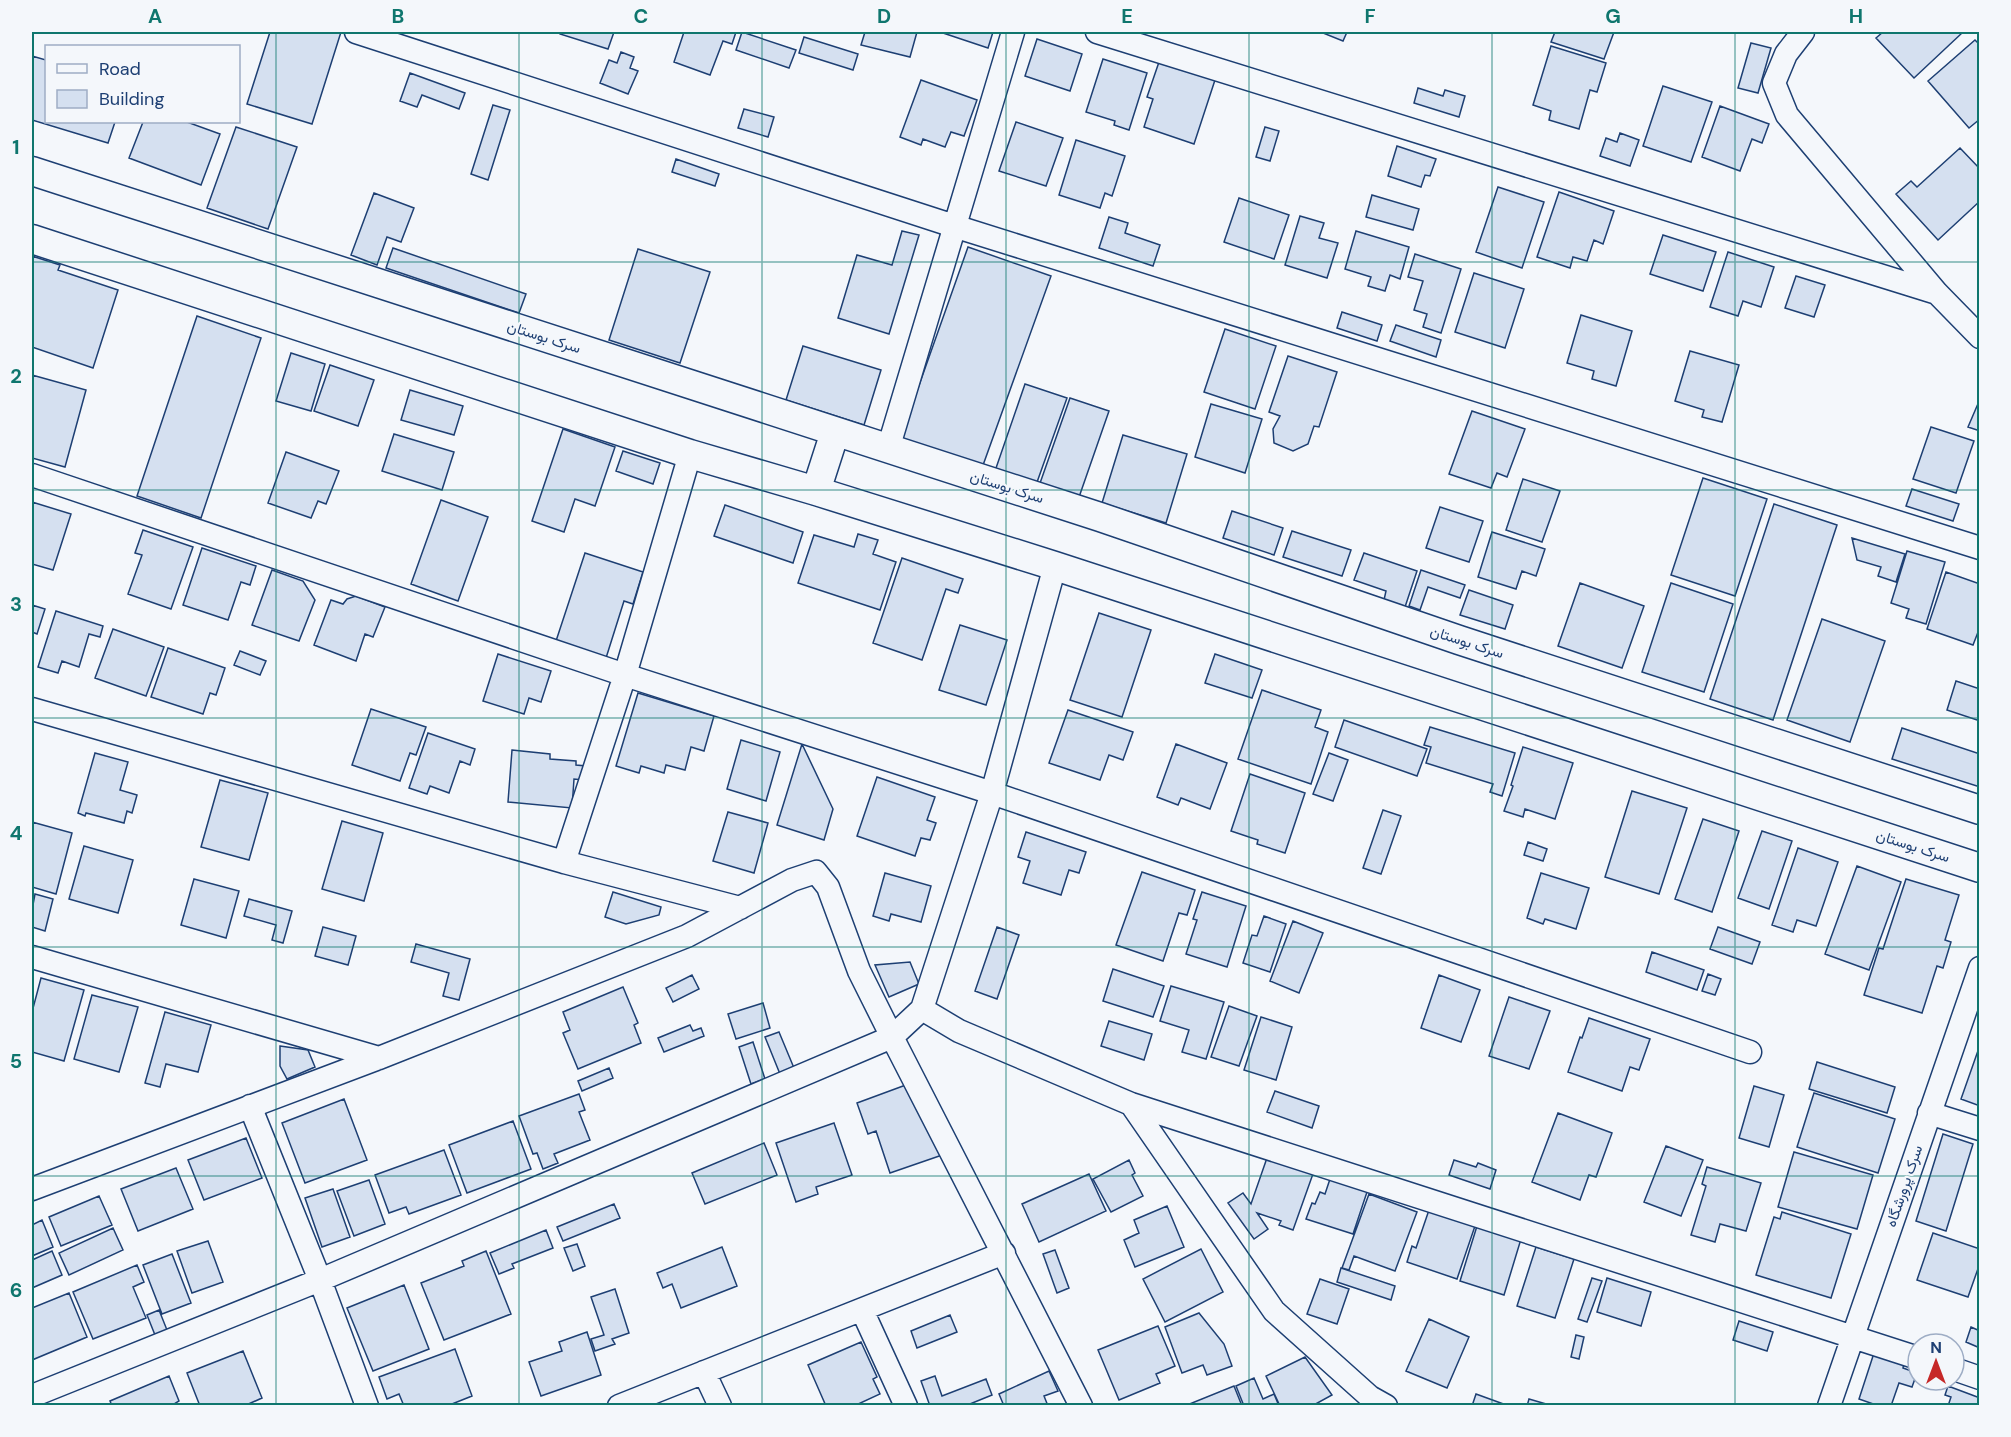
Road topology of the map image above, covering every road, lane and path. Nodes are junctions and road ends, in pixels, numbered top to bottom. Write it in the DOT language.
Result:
graph roads {
  1 [pos="356,32"];
  2 [pos="1013,32"];
  3 [pos="1097,32"];
  4 [pos="1803,32"];
  5 [pos="32,171"];
  6 [pos="954,226"];
  7 [pos="32,239"];
  8 [pos="1937,293"];
  9 [pos="1980,337"];
  10 [pos="835,432"];
  11 [pos="888,449"];
  12 [pos="690,454"];
  13 [pos="32,475"];
  14 [pos="816,490"];
  15 [pos="1980,548"];
  16 [pos="1055,566"];
  17 [pos="626,675"];
  18 [pos="32,709"];
  19 [pos="992,794"];
  20 [pos="1980,810"];
  21 [pos="564,862"];
  22 [pos="1980,868"];
  23 [pos="740,908"];
  24 [pos="32,957"];
  25 [pos="1980,968"];
  26 [pos="922,1009"];
  27 [pos="892,1037"];
  28 [pos="1750,1052"];
  29 [pos="379,1058"];
  30 [pos="1131,1104"];
  31 [pos="250,1106"];
  32 [pos="1929,1113"];
  33 [pos="1980,1129"];
  34 [pos="34,1186"];
  35 [pos="1004,1253"];
  36 [pos="320,1280"];
  37 [pos="862,1310"];
  38 [pos="1852,1337"];
  39 [pos="1906,1354"];
  40 [pos="704,1372"];
  41 [pos="32,1396"];
  42 [pos="367,1406"];
  43 [pos="619,1406"];
  44 [pos="720,1406"];
  45 [pos="906,1406"];
  46 [pos="1081,1406"];
  47 [pos="1386,1406"];
  48 [pos="1829,1406"];
  1 -- 6 [label="street"];
  2 -- 6 [label="street"];
  3 -- 8 [label="street"];
  4 -- 8 [label="street"];
  5 -- 10 [label="street, سرک بوستان"];
  6 -- 11 [label="street"];
  6 -- 15 [label="street"];
  7 -- 12 [label="street, سرک بوستان"];
  8 -- 9 [label="street"];
  10 -- 11 [label="street, سرک بوستان"];
  10 -- 14 [label="street"];
  11 -- 20 [label="street, سرک بوستان"];
  12 -- 14 [label="street, سرک بوستان"];
  12 -- 17 [label="street"];
  13 -- 17 [label="street"];
  14 -- 16 [label="street, سرک بوستان"];
  16 -- 19 [label="street"];
  16 -- 22 [label="street, سرک بوستان"];
  17 -- 19 [label="street"];
  17 -- 21 [label="street"];
  18 -- 21 [label="street"];
  19 -- 26 [label="street"];
  19 -- 28 [label="street"];
  21 -- 23 [label="street"];
  23 -- 27 [label="street"];
  23 -- 29 [label="street"];
  24 -- 29 [label="street"];
  25 -- 32 [label="street, سرک پرورشگاه"];
  26 -- 27 [label="street"];
  26 -- 30 [label="street"];
  27 -- 35 [label="street"];
  27 -- 36 [label="street"];
  29 -- 31 [label="street"];
  30 -- 38 [label="street"];
  30 -- 47 [label="street"];
  31 -- 34 [label="street"];
  31 -- 36 [label="street"];
  32 -- 33 [label="street"];
  32 -- 38 [label="street, سرک پرورشگاه"];
  35 -- 37 [label="street"];
  35 -- 46 [label="street"];
  36 -- 41 [label="street"];
  36 -- 42 [label="street"];
  37 -- 40 [label="street"];
  37 -- 45 [label="street"];
  38 -- 39 [label="street"];
  38 -- 48 [label="street, سرک پرورشگاه"];
  40 -- 43 [label="street"];
  40 -- 44 [label="street"];
}
